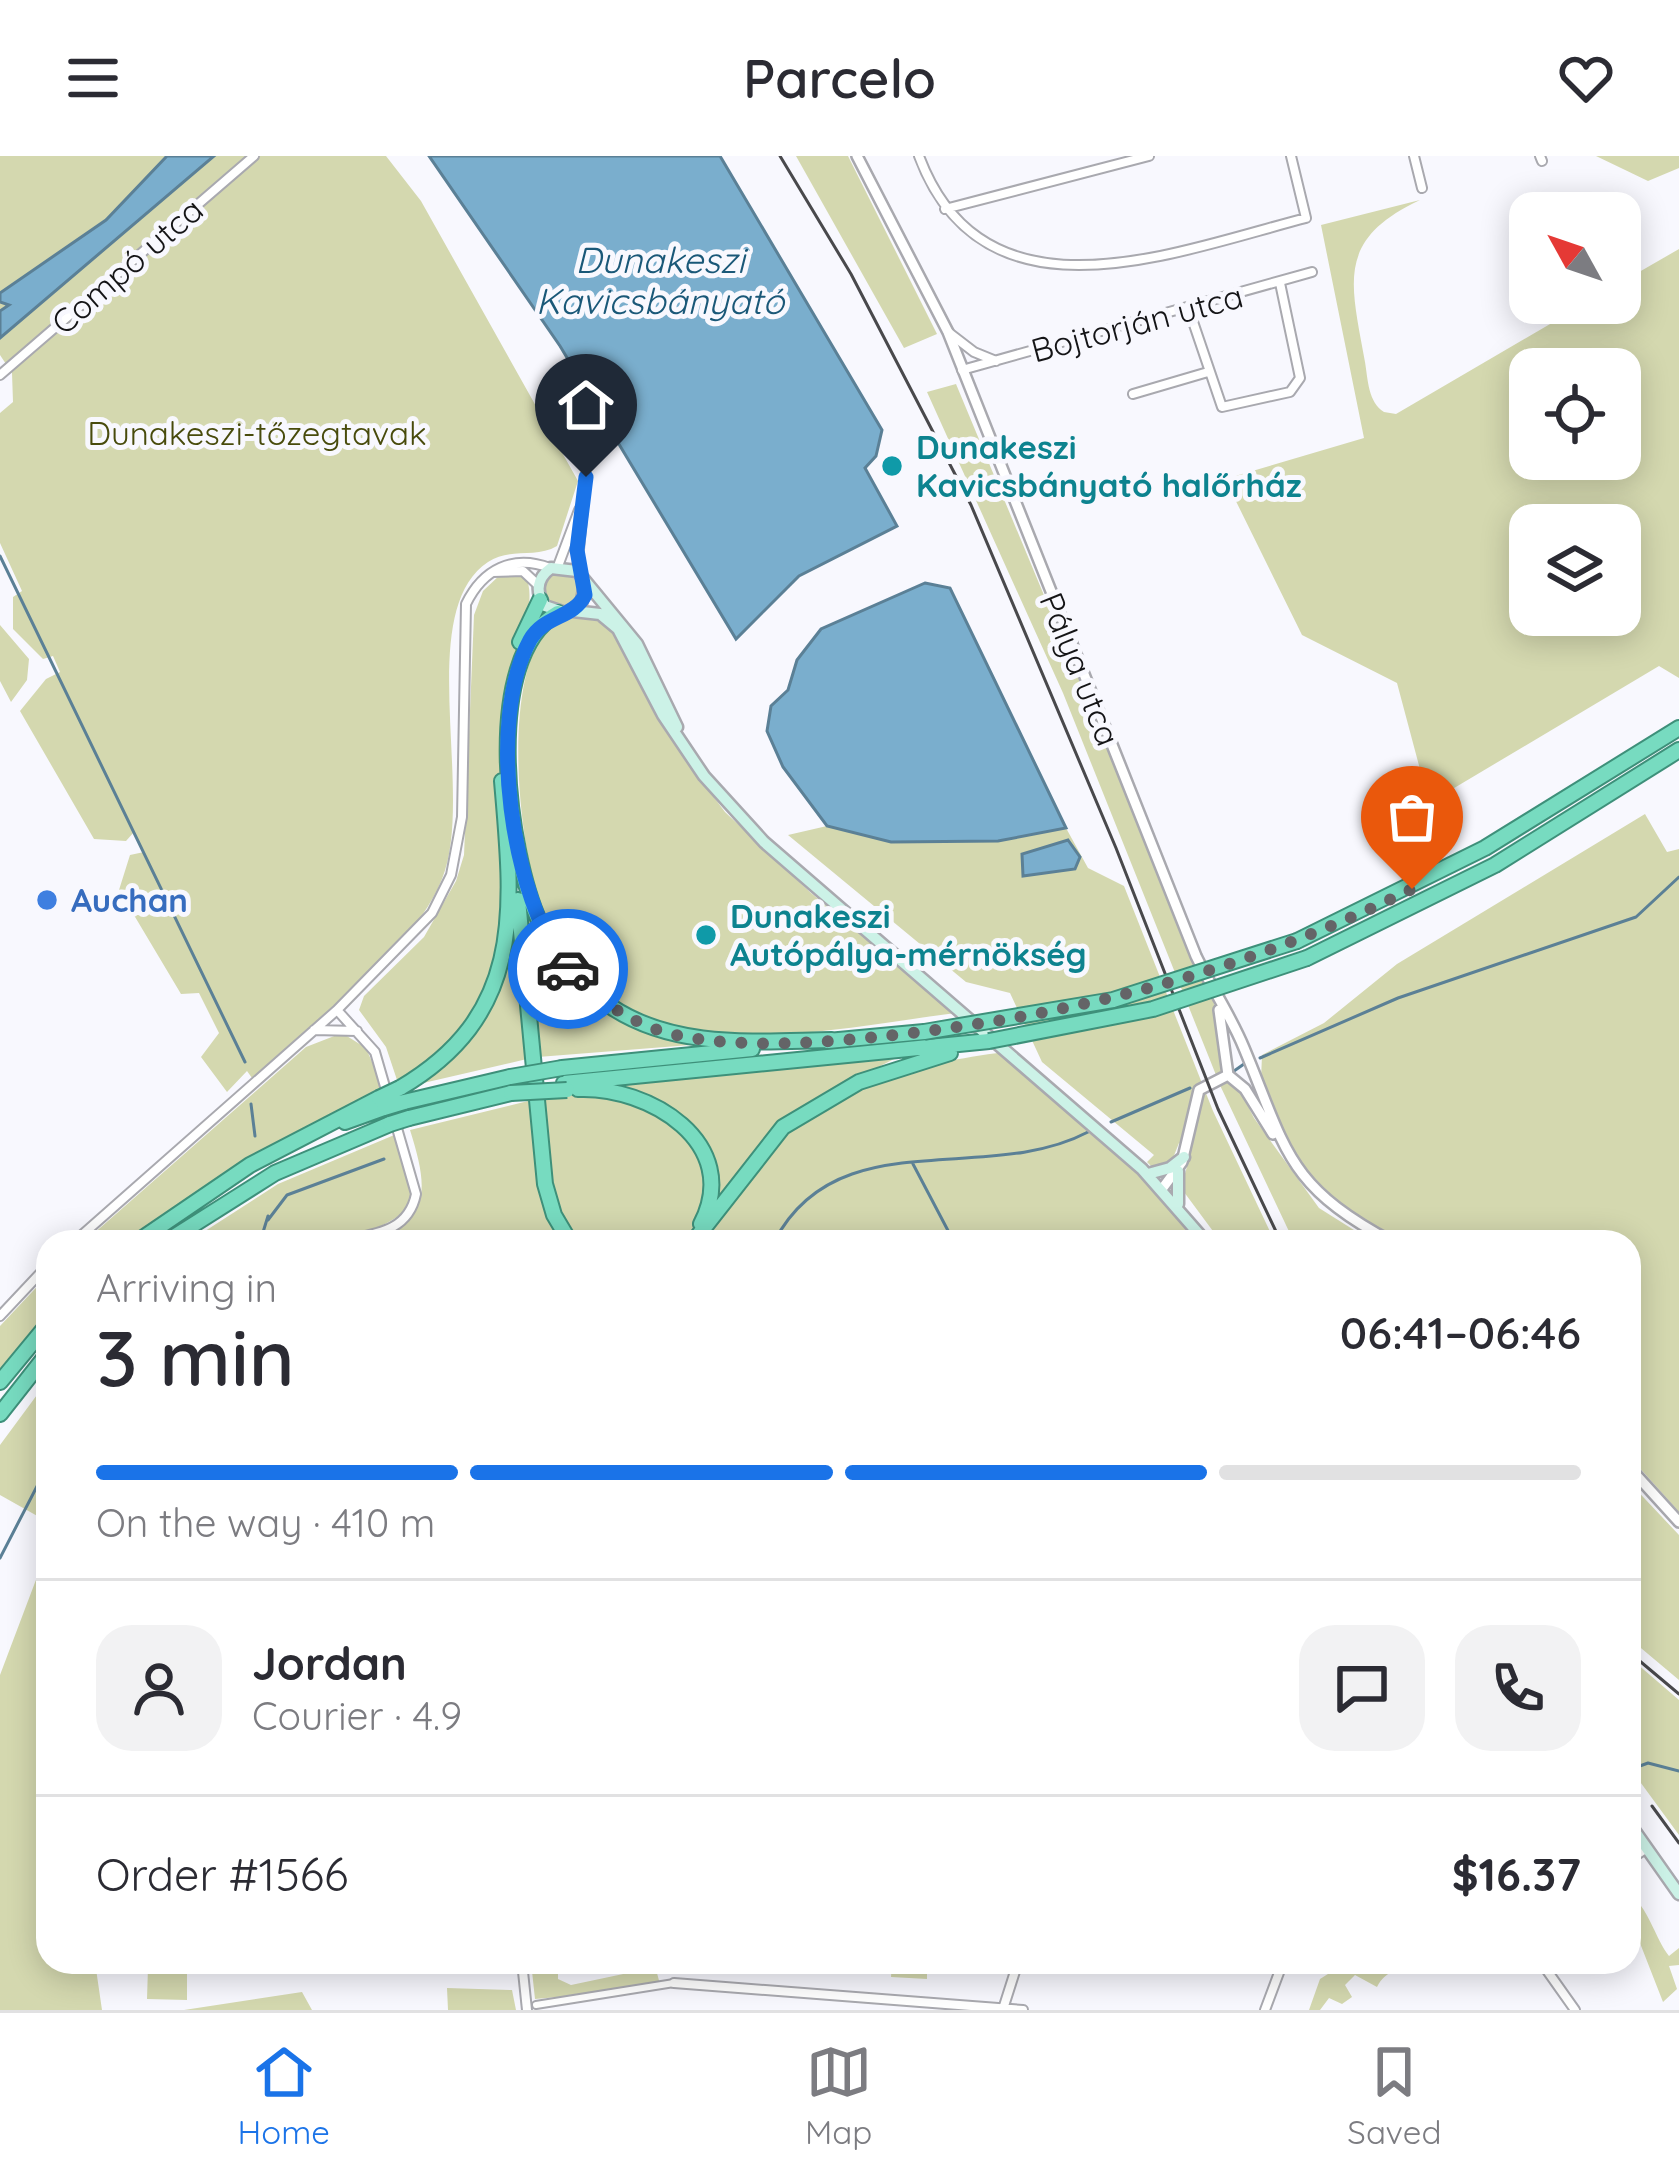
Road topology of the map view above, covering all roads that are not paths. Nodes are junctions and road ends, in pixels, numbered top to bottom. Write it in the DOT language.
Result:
graph roads {
  1 [pos="254,156"];
  2 [pos="857,156"];
  3 [pos="920,156"];
  4 [pos="1149,156"];
  5 [pos="1292,156"];
  6 [pos="1414,156"];
  7 [pos="1422,188"];
  8 [pos="945,209"];
  9 [pos="1312,272"];
  10 [pos="1280,283"];
  11 [pos="1190,310"];
  12 [pos="948,332"];
  13 [pos="979,354"];
  14 [pos="997,362"];
  15 [pos="979,366"];
  16 [pos="961,370"];
  17 [pos="1208,372"];
  18 [pos="0,376"];
  19 [pos="1133,394"];
  20 [pos="586,477"];
  21 [pos="585,491"];
  22 [pos="554,567"];
  23 [pos="577,571"];
  24 [pos="492,572"];
  25 [pos="585,585"];
  26 [pos="539,592"];
  27 [pos="566,612"];
  28 [pos="1679,728"];
  29 [pos="687,750"];
  30 [pos="1679,750"];
  31 [pos="511,820"];
  32 [pos="1218,1004"];
  33 [pos="337,1010"];
  34 [pos="313,1030"];
  35 [pos="357,1031"];
  36 [pos="832,1040"];
  37 [pos="936,1051"];
  38 [pos="1228,1075"];
  39 [pos="564,1080"];
  40 [pos="511,1085"];
  41 [pos="402,1095"];
  42 [pos="384,1110"];
  43 [pos="1277,1137"];
  44 [pos="1184,1157"];
  45 [pos="1178,1171"];
  46 [pos="1148,1174"];
  47 [pos="1162,1189"];
  48 [pos="1179,1208"];
  49 [pos="88,1230"];
  50 [pos="153,1230"];
  51 [pos="185,1230"];
  52 [pos="390,1230"];
  53 [pos="565,1230"];
  54 [pos="697,1230"];
  55 [pos="700,1230"];
  56 [pos="1196,1230"];
  57 [pos="1373,1230"];
  58 [pos="36,1278"];
  59 [pos="0,1316"];
  60 [pos="36,1338"];
  61 [pos="36,1368"];
  62 [pos="0,1382"];
  63 [pos="0,1414"];
  64 [pos="1641,1481"];
  65 [pos="1679,1522"];
  66 [pos="1641,1840"];
  67 [pos="1647,1848"];
  68 [pos="1641,1852"];
  69 [pos="1679,1894"];
  70 [pos="525,1974"];
  71 [pos="1014,1974"];
  72 [pos="1278,1974"];
  73 [pos="1550,1974"];
  74 [pos="674,1983"];
  75 [pos="813,1994"];
  76 [pos="532,2008"];
  77 [pos="1004,2008"];
  78 [pos="812,2010"];
  79 [pos="1023,2010"];
  80 [pos="1265,2010"];
  81 [pos="1575,2010"];
  1 -- 18 [label="street, Compó utca"];
  2 -- 12 [label="street, Pálya utca"];
  3 -- 8 [label="street"];
  4 -- 8 [label="street"];
  5 -- 8 [label="street"];
  6 -- 7 [label="street"];
  9 -- 10 [label="street, Bojtorján utca"];
  10 -- 11 [label="street, Bojtorján utca"];
  10 -- 17 [label="street"];
  11 -- 14 [label="street, Bojtorján utca"];
  11 -- 17 [label="street"];
  12 -- 13 [label="street, Pálya utca"];
  12 -- 16 [label="street, Pálya utca"];
  13 -- 14 [label="street, Pálya utca"];
  13 -- 15 [label="street"];
  14 -- 15 [label="street, Bojtorján utca"];
  15 -- 16 [label="street, Bojtorján utca"];
  16 -- 32 [label="street, Pálya utca"];
  17 -- 19 [label="street"];
  20 -- 21 [label="street"];
  21 -- 22 [label="street"];
  21 -- 23 [label="street"];
  22 -- 23 [label="main road"];
  22 -- 24 [label="street"];
  22 -- 26 [label="main road"];
  23 -- 25 [label="main road"];
  24 -- 26 [label="street"];
  24 -- 33 [label="street"];
  25 -- 27 [label="main road"];
  25 -- 29 [label="main road"];
  26 -- 27 [label="main road"];
  26 -- 31 [label="highway"];
  27 -- 29 [label="main road"];
  27 -- 31 [label="highway"];
  28 -- 36 [label="highway, bridge"];
  29 -- 46 [label="main road"];
  30 -- 37 [label="highway, bridge"];
  31 -- 36 [label="highway"];
  31 -- 41 [label="highway"];
  31 -- 53 [label="highway"];
  32 -- 38 [label="street"];
  32 -- 43 [label="street"];
  33 -- 34 [label="street"];
  33 -- 35 [label="street"];
  34 -- 35 [label="street"];
  34 -- 49 [label="street"];
  35 -- 52 [label="street"];
  36 -- 39 [label="highway"];
  37 -- 39 [label="highway"];
  37 -- 55 [label="highway"];
  38 -- 43 [label="street"];
  38 -- 44 [label="street"];
  39 -- 40 [label="highway, bridge"];
  39 -- 54 [label="highway"];
  40 -- 41 [label="highway"];
  40 -- 42 [label="highway, bridge"];
  41 -- 42 [label="highway, bridge"];
  42 -- 50 [label="highway"];
  42 -- 51 [label="highway"];
  43 -- 57 [label="street"];
  44 -- 45 [label="street"];
  44 -- 46 [label="main road"];
  45 -- 47 [label="street"];
  45 -- 48 [label="main road"];
  46 -- 47 [label="main road"];
  47 -- 48 [label="main road"];
  48 -- 56 [label="main road"];
  58 -- 59 [label="street"];
  60 -- 62 [label="highway"];
  61 -- 63 [label="highway"];
  64 -- 65 [label="street"];
  66 -- 67 [label="main road"];
  67 -- 68 [label="street"];
  67 -- 69 [label="main road"];
  70 -- 76 [label="street"];
  71 -- 77 [label="street"];
  72 -- 80 [label="street"];
  73 -- 81 [label="street"];
  74 -- 75 [label="street"];
  74 -- 76 [label="street"];
  75 -- 77 [label="street"];
  75 -- 78 [label="street"];
  77 -- 79 [label="street"];
}
